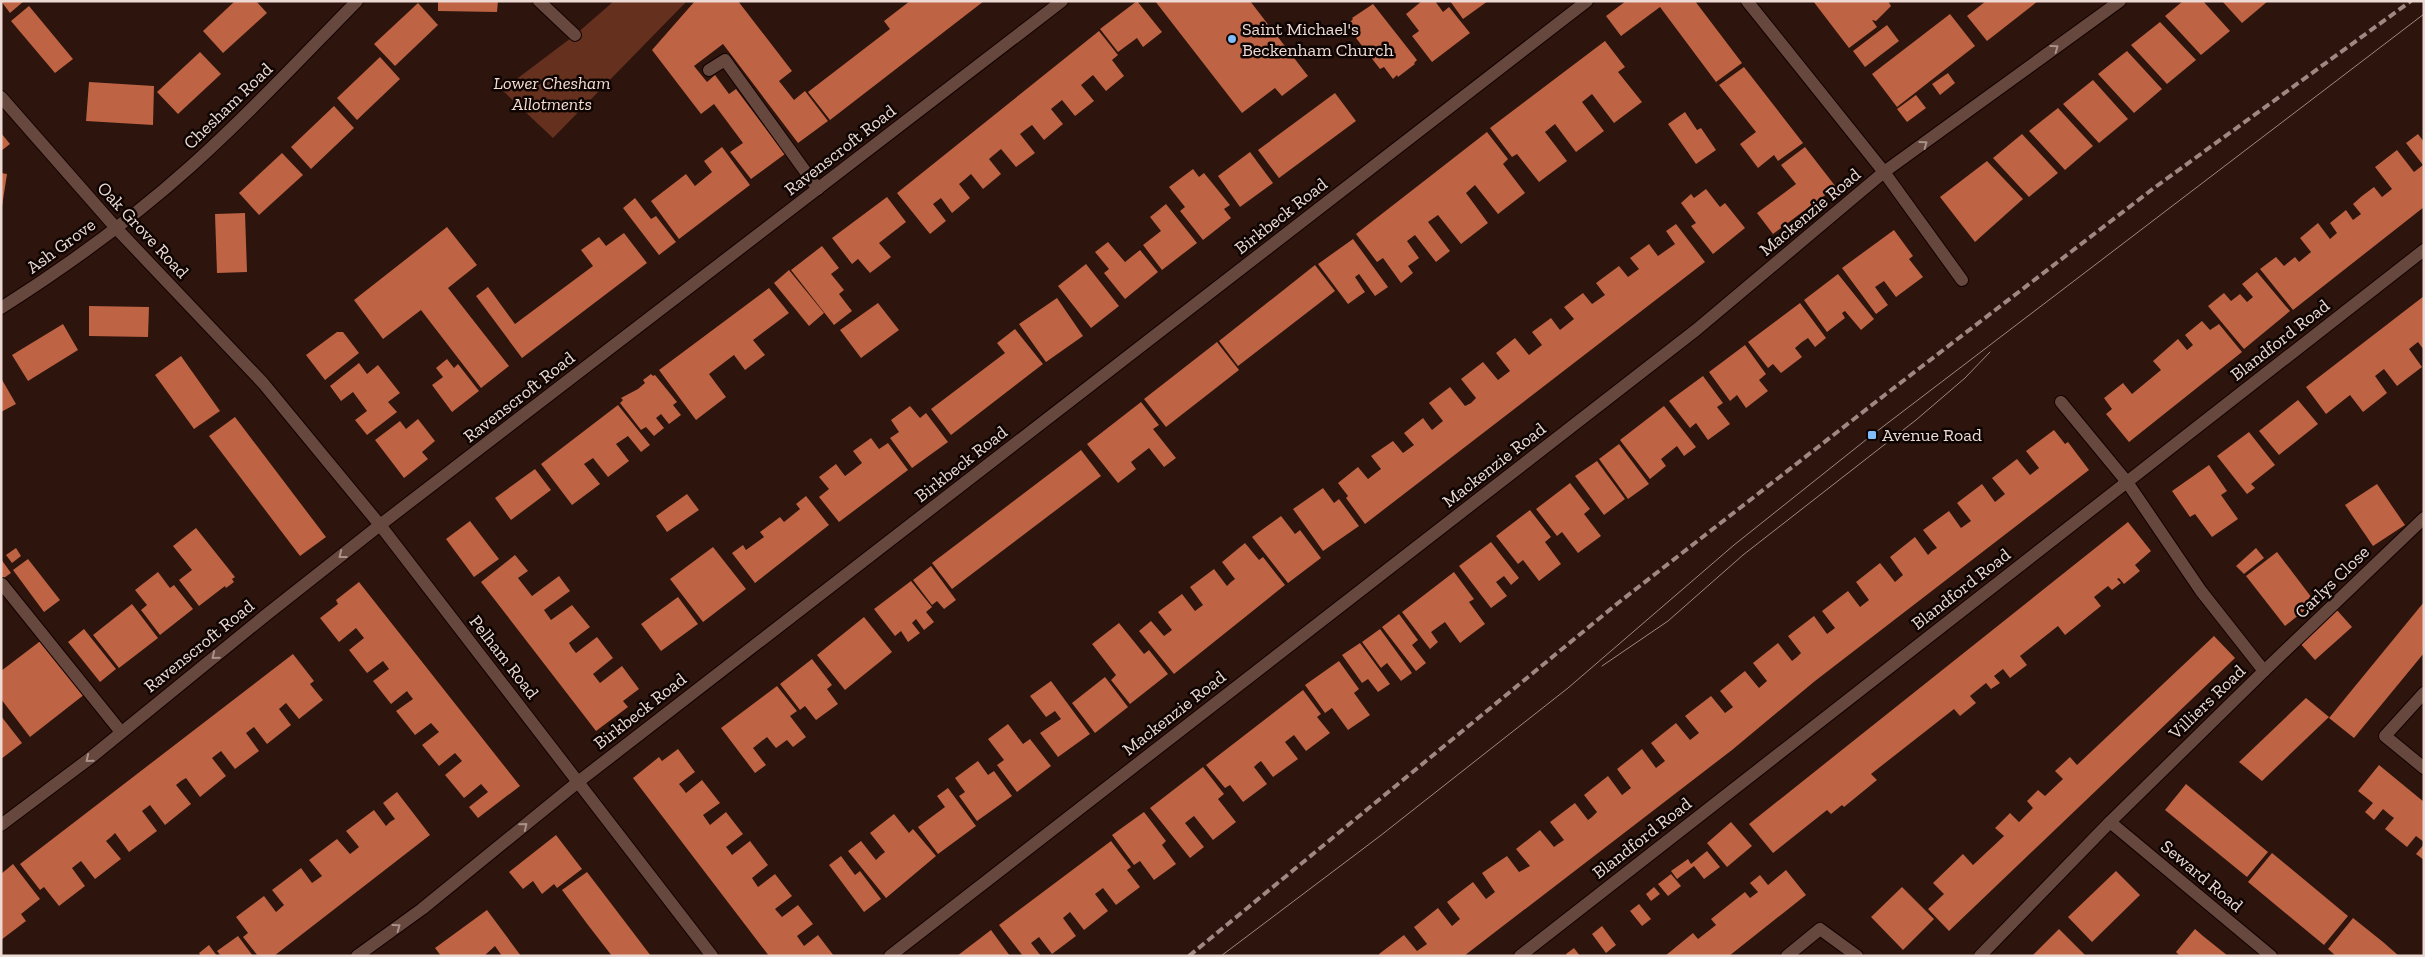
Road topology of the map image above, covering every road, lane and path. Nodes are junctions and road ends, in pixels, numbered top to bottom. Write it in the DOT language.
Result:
graph roads {
  1 [pos="357,1"];
  2 [pos="539,1"];
  3 [pos="1062,1"];
  4 [pos="1587,1"];
  5 [pos="1747,1"];
  6 [pos="2120,1"];
  7 [pos="575,35"];
  8 [pos="709,70"];
  9 [pos="1,97"];
  10 [pos="1884,172"];
  11 [pos="818,190"];
  12 [pos="116,228"];
  13 [pos="2424,250"];
  14 [pos="1962,280"];
  15 [pos="1,308"];
  16 [pos="263,383"];
  17 [pos="2061,402"];
  18 [pos="2127,482"];
  19 [pos="2424,518"];
  20 [pos="380,525"];
  21 [pos="2,584"];
  22 [pos="2264,671"];
  23 [pos="2424,692"];
  24 [pos="121,732"];
  25 [pos="2424,768"];
  26 [pos="578,782"];
  27 [pos="2110,822"];
  28 [pos="1,825"];
  29 [pos="357,956"];
  30 [pos="712,956"];
  31 [pos="890,956"];
  32 [pos="1520,956"];
  33 [pos="1787,956"];
  34 [pos="1857,956"];
  35 [pos="1980,956"];
  36 [pos="2271,956"];
  1 -- 12 [label="street, Chesham Road"];
  2 -- 7 [label="street"];
  3 -- 11 [label="street, Ravenscroft Road"];
  4 -- 26 [label="street, Birkbeck Road"];
  5 -- 10 [label="street"];
  10 -- 6 [label="street, Mackenzie Road, one-way"];
  8 -- 11 [label="street"];
  9 -- 12 [label="street, Oak Grove Road"];
  10 -- 14 [label="street"];
  10 -- 31 [label="street, Mackenzie Road"];
  11 -- 20 [label="street, Ravenscroft Road"];
  12 -- 15 [label="street, Ash Grove"];
  12 -- 16 [label="street, Oak Grove Road"];
  13 -- 18 [label="street, Blandford Road"];
  16 -- 20 [label="street, Pelham Road"];
  17 -- 18 [label="street, Villiers Road"];
  18 -- 22 [label="street, Villiers Road"];
  18 -- 32 [label="street, Blandford Road"];
  19 -- 22 [label="street, Carlys Close"];
  20 -- 24 [label="street, Ravenscroft Road, one-way"];
  20 -- 26 [label="street, Pelham Road"];
  21 -- 24 [label="street"];
  22 -- 27 [label="street, Villiers Road"];
  23 -- 25 [label="street"];
  24 -- 28 [label="street, Ravenscroft Road, one-way"];
  29 -- 26 [label="street, Birkbeck Road, one-way"];
  26 -- 30 [label="street, Pelham Road"];
  27 -- 35 [label="street, Villiers Road"];
  27 -- 36 [label="street, Seward Road"];
  33 -- 34 [label="street"];
}
